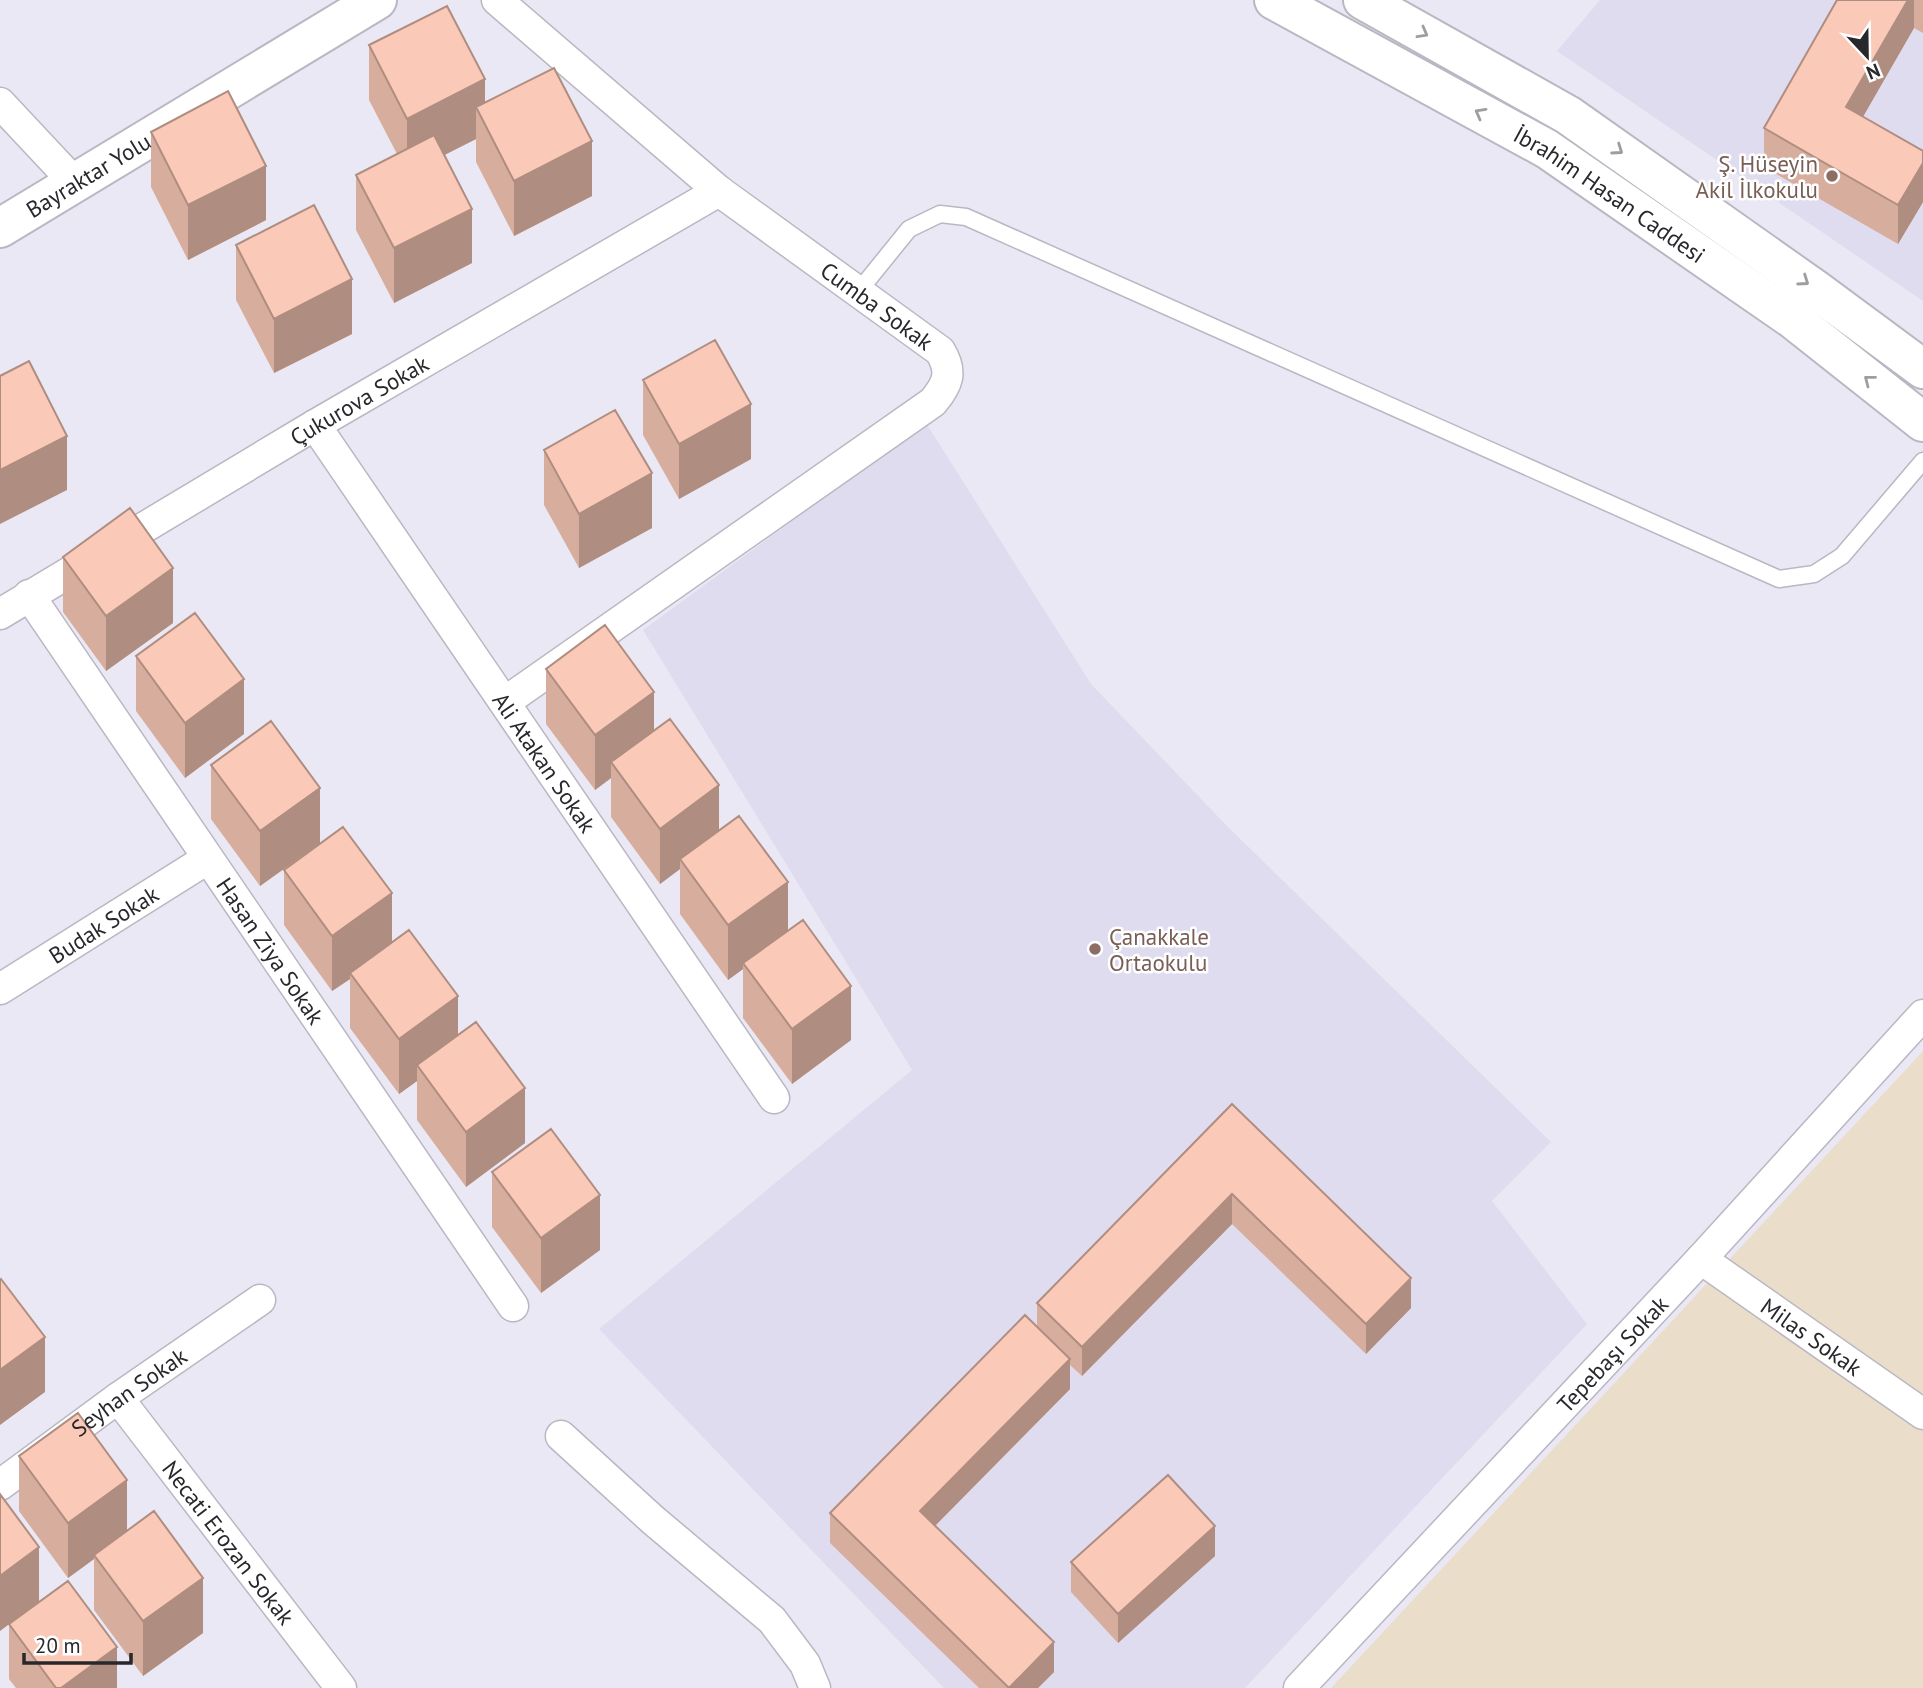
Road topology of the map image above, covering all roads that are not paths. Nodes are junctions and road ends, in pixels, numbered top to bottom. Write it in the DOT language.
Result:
graph roads {
  1 [pos="395,0"];
  2 [pos="497,0"];
  3 [pos="1274,0"];
  4 [pos="1363,0"];
  5 [pos="360,4"];
  6 [pos="0,103"];
  7 [pos="74,182"];
  8 [pos="719,191"];
  9 [pos="0,228"];
  10 [pos="859,292"];
  11 [pos="1923,369"];
  12 [pos="1923,422"];
  13 [pos="315,425"];
  14 [pos="1923,461"];
  15 [pos="29,595"];
  16 [pos="0,614"];
  17 [pos="505,702"];
  18 [pos="207,859"];
  19 [pos="0,989"];
  20 [pos="1923,1014"];
  21 [pos="774,1098"];
  22 [pos="1701,1259"];
  23 [pos="260,1300"];
  24 [pos="513,1306"];
  25 [pos="118,1398"];
  26 [pos="1923,1414"];
  27 [pos="561,1436"];
  28 [pos="0,1485"];
  29 [pos="341,1688"];
  30 [pos="815,1688"];
  31 [pos="1299,1688"];
  1 -- 5 [label="main road, Bayraktar Yolu"];
  2 -- 8 [label="street, Cumba Sokak"];
  12 -- 3 [label="main road, İbrahim Hasan Caddesi, one-way"];
  4 -- 11 [label="main road, İbrahim Hasan Caddesi, one-way"];
  5 -- 7 [label="main road, Bayraktar Yolu"];
  6 -- 7 [label="street"];
  7 -- 9 [label="main road, Bayraktar Yolu"];
  8 -- 10 [label="street, Cumba Sokak"];
  8 -- 13 [label="street, Çukurova Sokak"];
  10 -- 14 [label="lane"];
  10 -- 17 [label="street, Cumba Sokak"];
  13 -- 15 [label="street, Çukurova Sokak"];
  13 -- 17 [label="street, Ali Atakan Sokak"];
  15 -- 16 [label="street, Çukurova Sokak"];
  15 -- 18 [label="street, Hasan Ziya Sokak"];
  17 -- 21 [label="street, Ali Atakan Sokak"];
  18 -- 19 [label="street, Budak Sokak"];
  18 -- 24 [label="street, Hasan Ziya Sokak"];
  20 -- 22 [label="street, Tepebaşı Sokak"];
  22 -- 26 [label="street, Milas Sokak"];
  22 -- 31 [label="street, Tepebaşı Sokak"];
  23 -- 25 [label="street, Seyhan Sokak"];
  25 -- 28 [label="street, Seyhan Sokak"];
  25 -- 29 [label="street, Necati Erozan Sokak"];
  27 -- 30 [label="street"];
}
